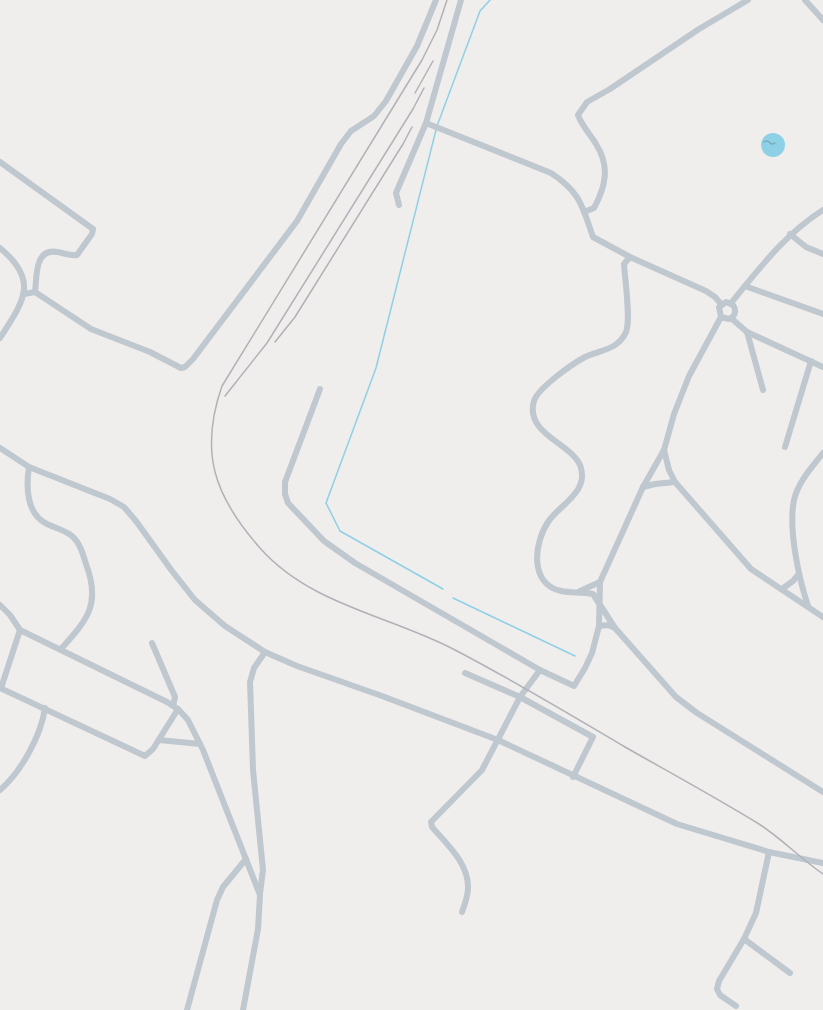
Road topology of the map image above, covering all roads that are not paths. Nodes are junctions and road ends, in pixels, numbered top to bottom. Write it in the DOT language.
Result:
graph roads {
  1 [pos="436,0"];
  2 [pos="461,0"];
  3 [pos="748,0"];
  4 [pos="805,0"];
  5 [pos="823,20"];
  6 [pos="426,123"];
  7 [pos="0,162"];
  8 [pos="399,205"];
  9 [pos="823,210"];
  10 [pos="584,212"];
  11 [pos="790,234"];
  12 [pos="0,249"];
  13 [pos="823,254"];
  14 [pos="630,257"];
  15 [pos="745,286"];
  16 [pos="35,292"];
  17 [pos="24,294"];
  18 [pos="731,303"];
  19 [pos="721,304"];
  20 [pos="823,314"];
  21 [pos="721,317"];
  22 [pos="731,318"];
  23 [pos="747,332"];
  24 [pos="0,338"];
  25 [pos="811,361"];
  26 [pos="823,367"];
  27 [pos="320,390"];
  28 [pos="763,390"];
  29 [pos="784,447"];
  30 [pos="0,448"];
  31 [pos="664,450"];
  32 [pos="823,453"];
  33 [pos="29,466"];
  34 [pos="675,482"];
  35 [pos="643,487"];
  36 [pos="798,575"];
  37 [pos="600,582"];
  38 [pos="782,589"];
  39 [pos="579,592"];
  40 [pos="599,603"];
  41 [pos="0,605"];
  42 [pos="808,606"];
  43 [pos="823,617"];
  44 [pos="599,626"];
  45 [pos="615,628"];
  46 [pos="20,630"];
  47 [pos="152,643"];
  48 [pos="61,649"];
  49 [pos="265,652"];
  50 [pos="540,670"];
  51 [pos="465,672"];
  52 [pos="1,688"];
  53 [pos="520,697"];
  54 [pos="176,707"];
  55 [pos="45,708"];
  56 [pos="159,740"];
  57 [pos="498,740"];
  58 [pos="200,744"];
  59 [pos="573,777"];
  60 [pos="0,790"];
  61 [pos="823,792"];
  62 [pos="769,852"];
  63 [pos="246,859"];
  64 [pos="823,863"];
  65 [pos="260,895"];
  66 [pos="462,912"];
  67 [pos="744,939"];
  68 [pos="790,973"];
  69 [pos="735,1006"];
  70 [pos="187,1010"];
  71 [pos="243,1010"];
  1 -- 16 [label="street"];
  2 -- 6 [label="street"];
  3 -- 10 [label="street"];
  4 -- 5 [label="street"];
  6 -- 8 [label="street"];
  6 -- 10 [label="street"];
  7 -- 16 [label="street"];
  9 -- 11 [label="street"];
  10 -- 14 [label="street"];
  11 -- 13 [label="street"];
  11 -- 15 [label="street"];
  12 -- 17 [label="street"];
  14 -- 19 [label="street"];
  14 -- 39 [label="street"];
  15 -- 18 [label="street"];
  15 -- 20 [label="street"];
  16 -- 17 [label="street"];
  17 -- 24 [label="street"];
  18 -- 19 [label="street"];
  18 -- 22 [label="street"];
  19 -- 21 [label="street"];
  21 -- 22 [label="street"];
  21 -- 31 [label="street"];
  22 -- 23 [label="street"];
  23 -- 25 [label="street"];
  23 -- 28 [label="street"];
  25 -- 26 [label="street"];
  25 -- 29 [label="street"];
  27 -- 50 [label="street"];
  30 -- 33 [label="street"];
  31 -- 34 [label="street"];
  31 -- 35 [label="street"];
  32 -- 36 [label="street"];
  33 -- 48 [label="street"];
  33 -- 49 [label="street"];
  34 -- 35 [label="street"];
  34 -- 38 [label="street"];
  35 -- 37 [label="street"];
  36 -- 38 [label="street"];
  36 -- 42 [label="street"];
  37 -- 39 [label="street"];
  37 -- 40 [label="street"];
  38 -- 42 [label="street"];
  39 -- 40 [label="street"];
  40 -- 44 [label="street"];
  40 -- 45 [label="street"];
  41 -- 46 [label="street"];
  42 -- 43 [label="street"];
  44 -- 45 [label="street"];
  44 -- 50 [label="street"];
  45 -- 61 [label="street"];
  46 -- 48 [label="street"];
  46 -- 52 [label="street"];
  47 -- 54 [label="street"];
  48 -- 54 [label="street"];
  49 -- 57 [label="street"];
  49 -- 65 [label="street"];
  50 -- 53 [label="street"];
  51 -- 53 [label="street"];
  52 -- 55 [label="street"];
  53 -- 57 [label="street"];
  53 -- 59 [label="street"];
  54 -- 56 [label="street"];
  54 -- 58 [label="street"];
  55 -- 56 [label="street"];
  55 -- 60 [label="street"];
  56 -- 58 [label="street"];
  57 -- 59 [label="street"];
  57 -- 66 [label="street"];
  58 -- 63 [label="street"];
  59 -- 62 [label="street"];
  62 -- 64 [label="street"];
  62 -- 67 [label="street"];
  63 -- 65 [label="street"];
  63 -- 70 [label="street"];
  65 -- 71 [label="street"];
  67 -- 68 [label="street"];
  67 -- 69 [label="street"];
}
